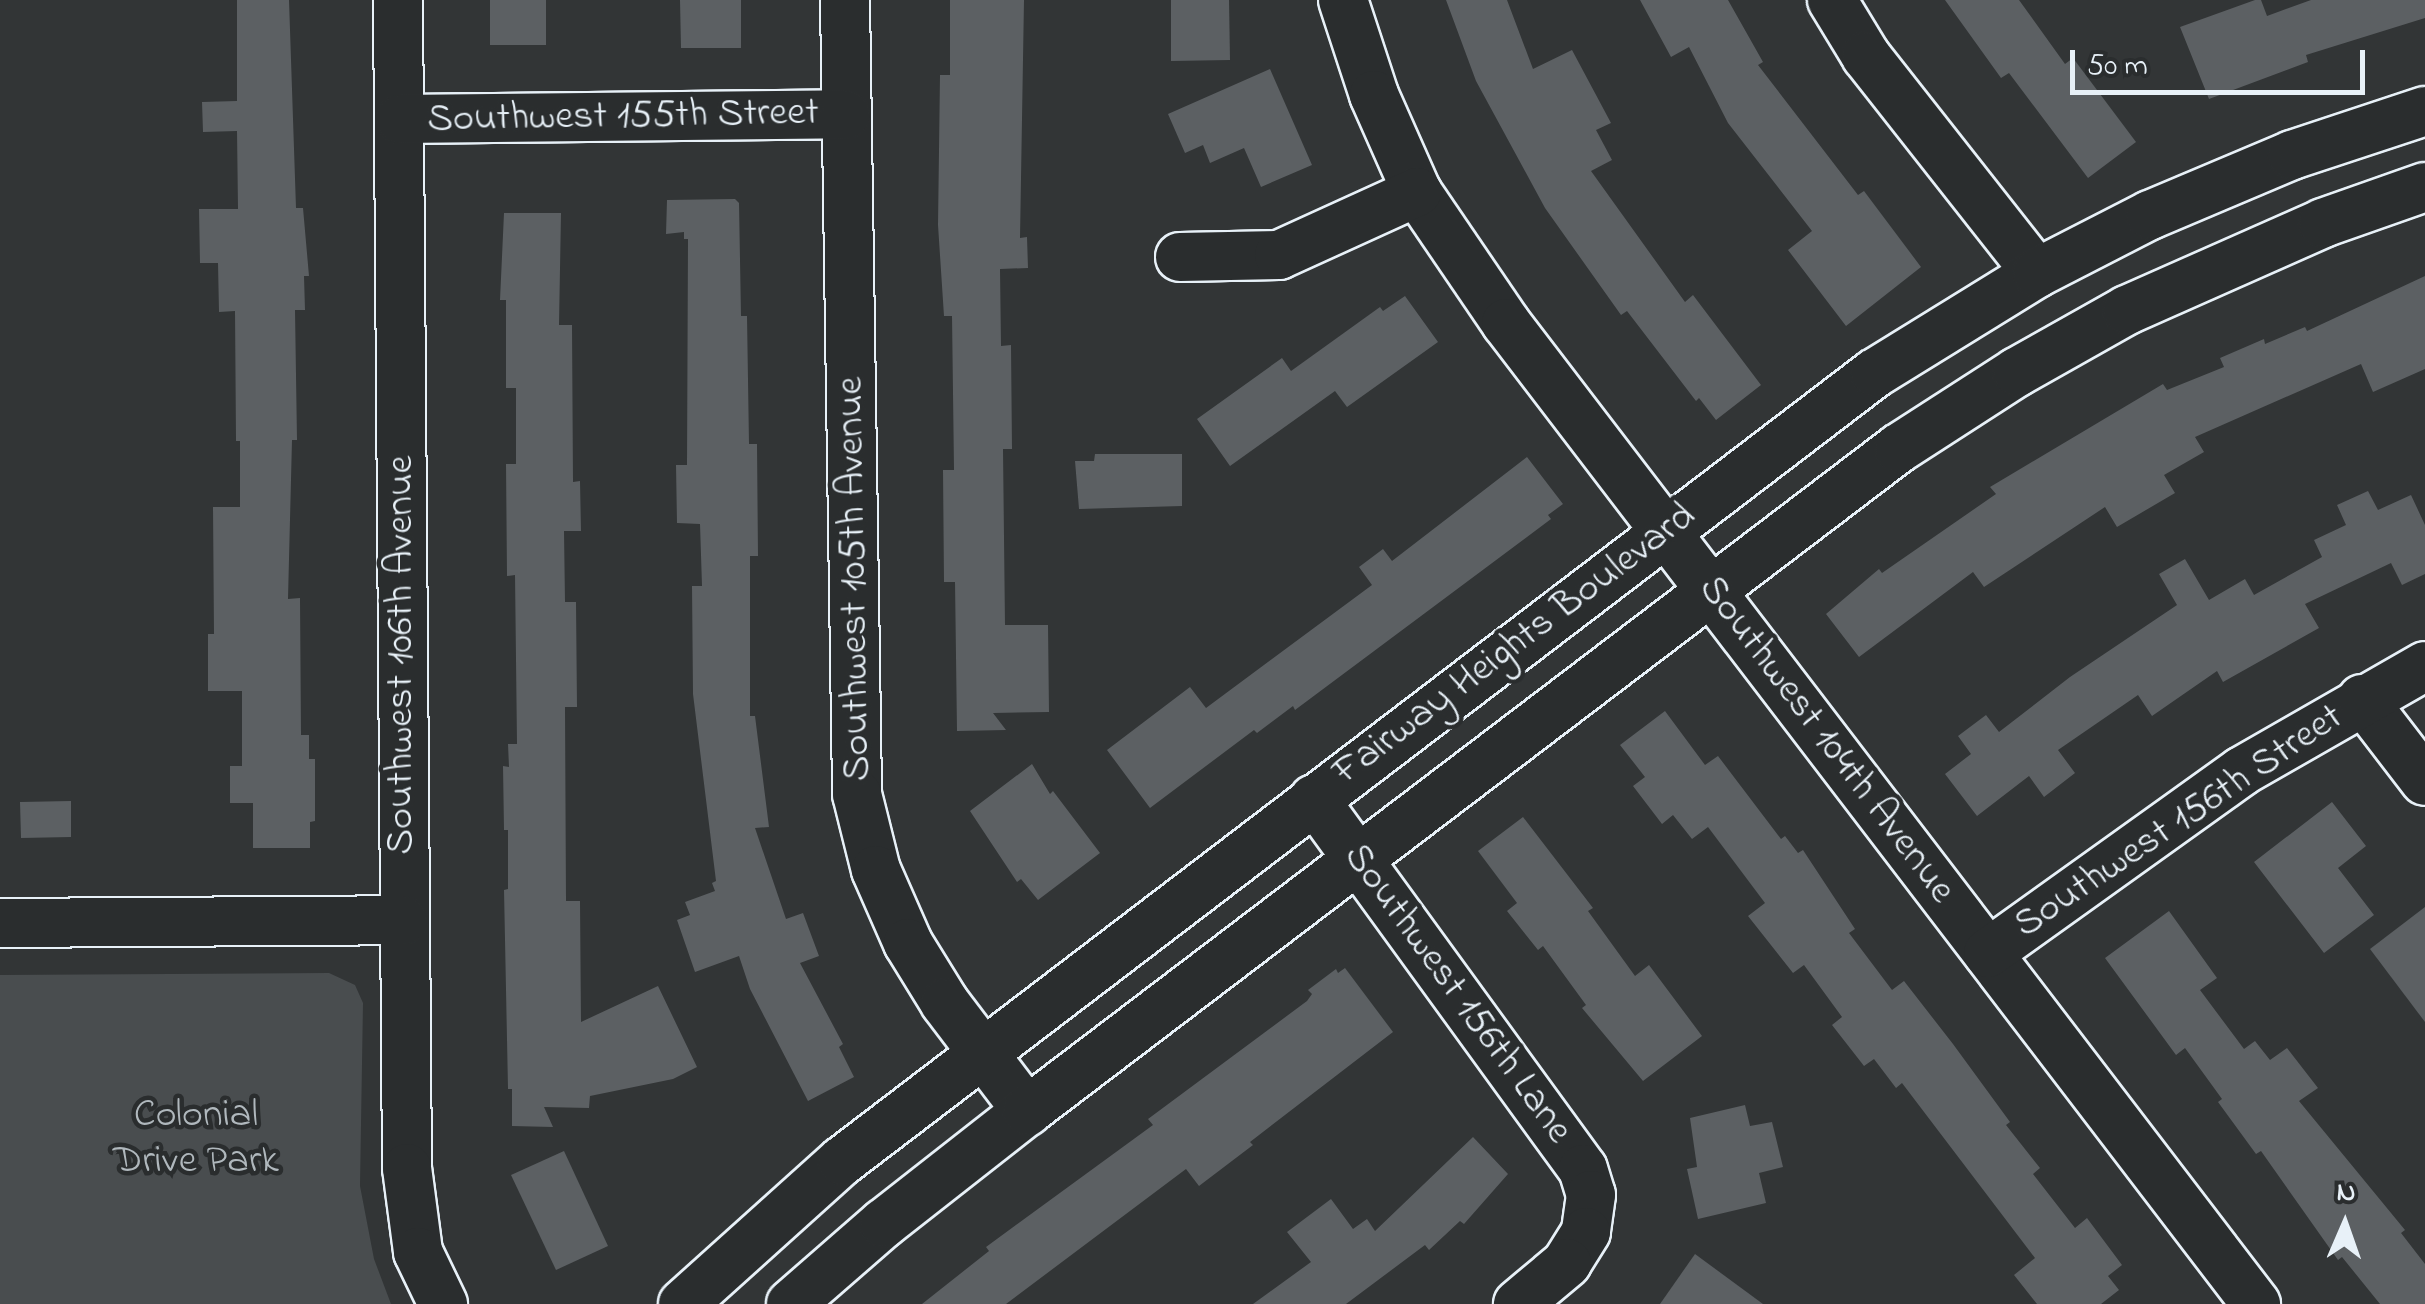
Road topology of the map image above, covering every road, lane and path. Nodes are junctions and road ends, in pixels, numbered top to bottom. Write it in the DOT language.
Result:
graph roads {
  1 [pos="398,0"];
  2 [pos="845,0"];
  3 [pos="1344,0"];
  4 [pos="1832,0"];
  5 [pos="2425,111"];
  6 [pos="846,114"];
  7 [pos="400,120"];
  8 [pos="2425,187"];
  9 [pos="1417,192"];
  10 [pos="1180,257"];
  11 [pos="2037,273"];
  12 [pos="1665,530"];
  13 [pos="1712,590"];
  14 [pos="2425,666"];
  15 [pos="2362,698"];
  16 [pos="2425,781"];
  17 [pos="1314,798"];
  18 [pos="1357,860"];
  19 [pos="403,920"];
  20 [pos="0,923"];
  21 [pos="1988,953"];
  22 [pos="982,1052"];
  23 [pos="1026,1111"];
  24 [pos="443,1304"];
  25 [pos="683,1304"];
  26 [pos="791,1304"];
  27 [pos="1518,1304"];
  28 [pos="2256,1304"];
  1 -- 7 [label="street, Southwest 106th Avenue"];
  2 -- 6 [label="street, Southwest 105th Avenue"];
  3 -- 9 [label="street, Southwest 104th Avenue"];
  4 -- 11 [label="street"];
  5 -- 11 [label="street, Fairway Heights Boulevard"];
  6 -- 7 [label="street, Southwest 155th Street"];
  6 -- 22 [label="street, Southwest 105th Avenue"];
  7 -- 19 [label="street, Southwest 106th Avenue"];
  8 -- 13 [label="street, Fairway Heights Boulevard"];
  9 -- 10 [label="street"];
  9 -- 12 [label="street, Southwest 104th Avenue"];
  11 -- 12 [label="street, Fairway Heights Boulevard"];
  12 -- 13 [label="street, Southwest 104th Avenue"];
  12 -- 17 [label="street, Fairway Heights Boulevard"];
  13 -- 18 [label="street, Fairway Heights Boulevard"];
  13 -- 21 [label="street, Southwest 104th Avenue"];
  14 -- 15 [label="street, Southwest 156th Street"];
  15 -- 16 [label="street"];
  15 -- 21 [label="street, Southwest 156th Street"];
  17 -- 18 [label="street, Southwest 156th Lane"];
  17 -- 22 [label="street, Fairway Heights Boulevard"];
  18 -- 23 [label="street, Fairway Heights Boulevard"];
  18 -- 27 [label="street, Southwest 156th Lane"];
  19 -- 20 [label="street"];
  19 -- 24 [label="street, Southwest 106th Avenue"];
  21 -- 28 [label="street, Southwest 104th Avenue"];
  22 -- 23 [label="street, Southwest 105th Avenue"];
  22 -- 25 [label="street, Fairway Heights Boulevard"];
  23 -- 26 [label="street, Fairway Heights Boulevard"];
}
